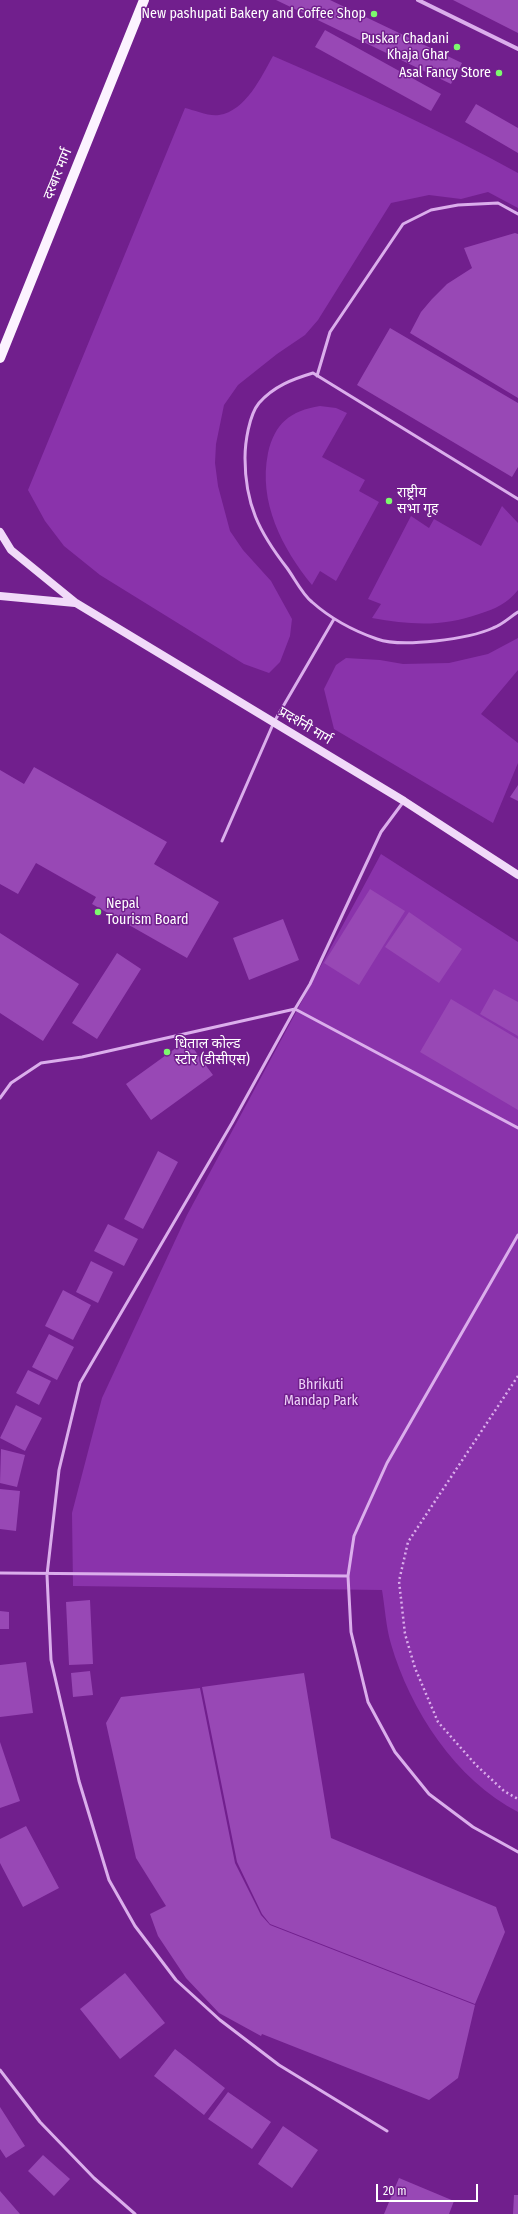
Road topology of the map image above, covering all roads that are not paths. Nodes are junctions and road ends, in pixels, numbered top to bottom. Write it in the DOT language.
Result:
graph roads {
  1 [pos="144,0"];
  2 [pos="418,0"];
  3 [pos="518,49"];
  4 [pos="518,214"];
  5 [pos="0,358"];
  6 [pos="317,376"];
  7 [pos="518,499"];
  8 [pos="0,532"];
  9 [pos="0,596"];
  10 [pos="76,603"];
  11 [pos="518,612"];
  12 [pos="334,619"];
  13 [pos="274,722"];
  14 [pos="404,801"];
  15 [pos="222,841"];
  16 [pos="518,875"];
  17 [pos="295,1009"];
  18 [pos="0,1098"];
  19 [pos="518,1128"];
  20 [pos="518,1235"];
  21 [pos="0,1573"];
  22 [pos="47,1575"];
  23 [pos="348,1576"];
  24 [pos="518,1852"];
  25 [pos="0,2070"];
  26 [pos="387,2130"];
  27 [pos="135,2214"];
  1 -- 5 [label="main road, दरबार मार्ग"];
  2 -- 3 [label="street"];
  4 -- 6 [label="lane"];
  6 -- 7 [label="lane"];
  6 -- 12 [label="lane"];
  8 -- 10 [label="main road, प्रदर्शनी मार्ग"];
  9 -- 10 [label="main road, प्रदर्शनी मार्ग"];
  10 -- 13 [label="main road, प्रदर्शनी मार्ग"];
  11 -- 12 [label="lane"];
  12 -- 13 [label="lane"];
  13 -- 14 [label="main road, प्रदर्शनी मार्ग"];
  13 -- 15 [label="lane"];
  14 -- 16 [label="main road, प्रदर्शनी मार्ग"];
  14 -- 17 [label="lane"];
  17 -- 18 [label="lane"];
  17 -- 19 [label="lane"];
  17 -- 22 [label="lane"];
  20 -- 23 [label="lane"];
  21 -- 22 [label="lane"];
  22 -- 23 [label="lane"];
  22 -- 26 [label="lane"];
  23 -- 24 [label="lane"];
  25 -- 27 [label="lane"];
}
